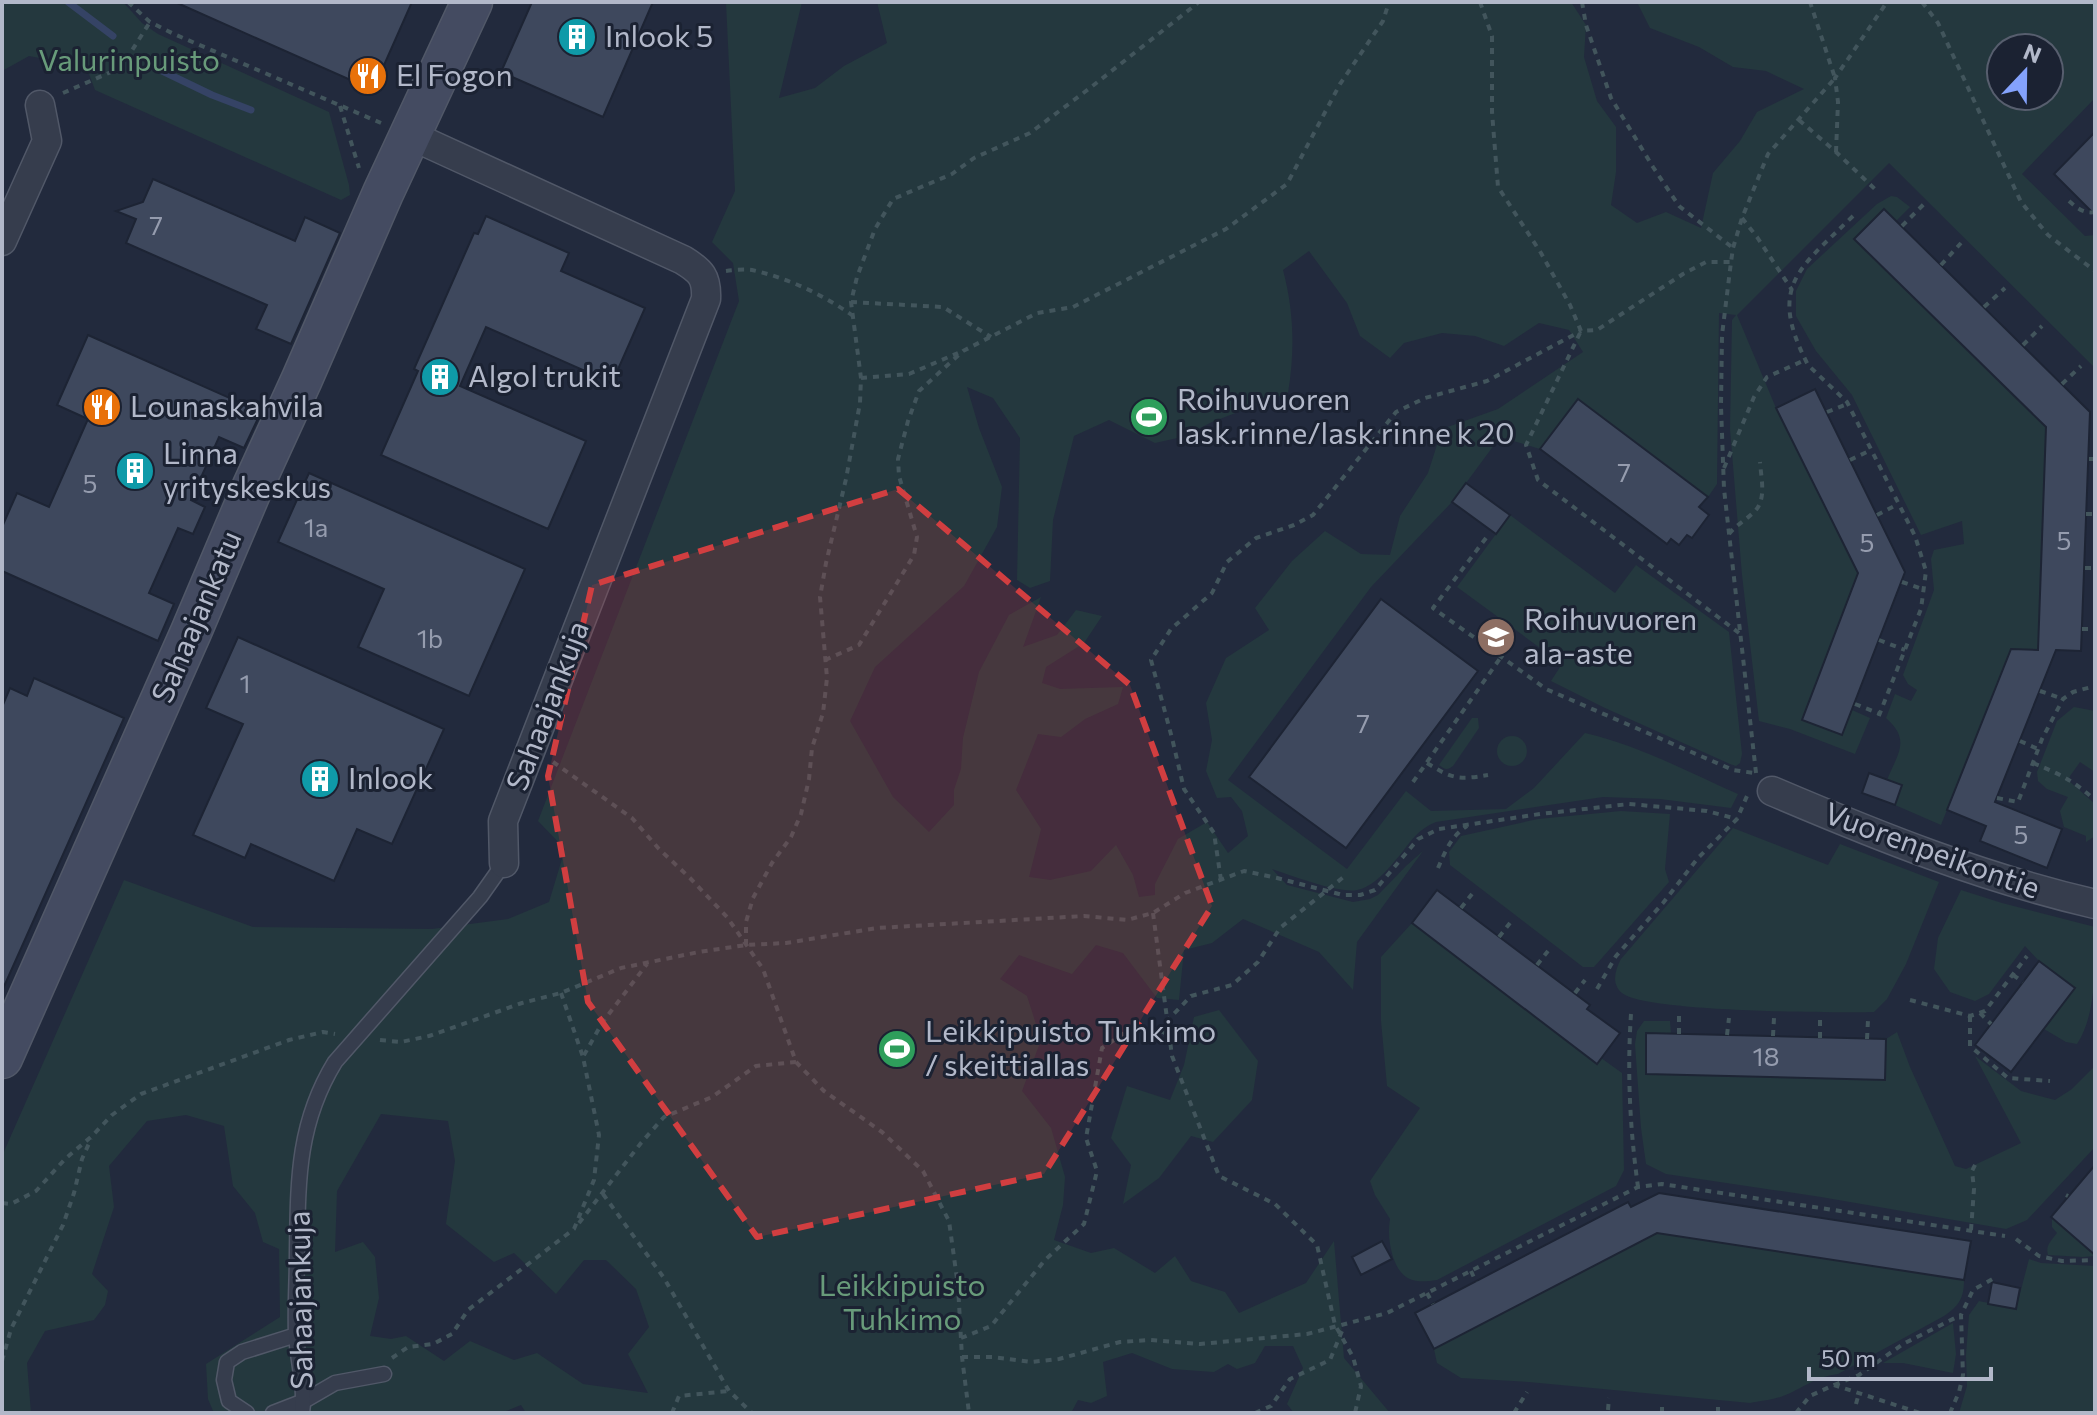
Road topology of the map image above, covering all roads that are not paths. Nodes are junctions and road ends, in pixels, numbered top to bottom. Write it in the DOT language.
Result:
graph roads {
  1 [pos="472,2"];
  2 [pos="40,105"];
  3 [pos="399,131"];
  4 [pos="2,241"];
  5 [pos="1757,786"];
  6 [pos="504,863"];
  7 [pos="2095,904"];
  8 [pos="2,1058"];
  9 [pos="296,1335"];
  10 [pos="384,1374"];
  11 [pos="303,1407"];
  12 [pos="247,1413"];
  13 [pos="273,1413"];
  1 -- 3 [label="main road, Sahaajankatu"];
  2 -- 4 [label="street"];
  3 -- 6 [label="street, Sahaajankuja"];
  3 -- 8 [label="main road, Sahaajankatu"];
  5 -- 7 [label="street, Vuorenpeikontie"];
  6 -- 9 [label="lane, Sahaajankuja"];
  9 -- 11 [label="lane, Sahaajankuja"];
  9 -- 12 [label="lane"];
  10 -- 11 [label="lane"];
  11 -- 13 [label="lane"];
}
